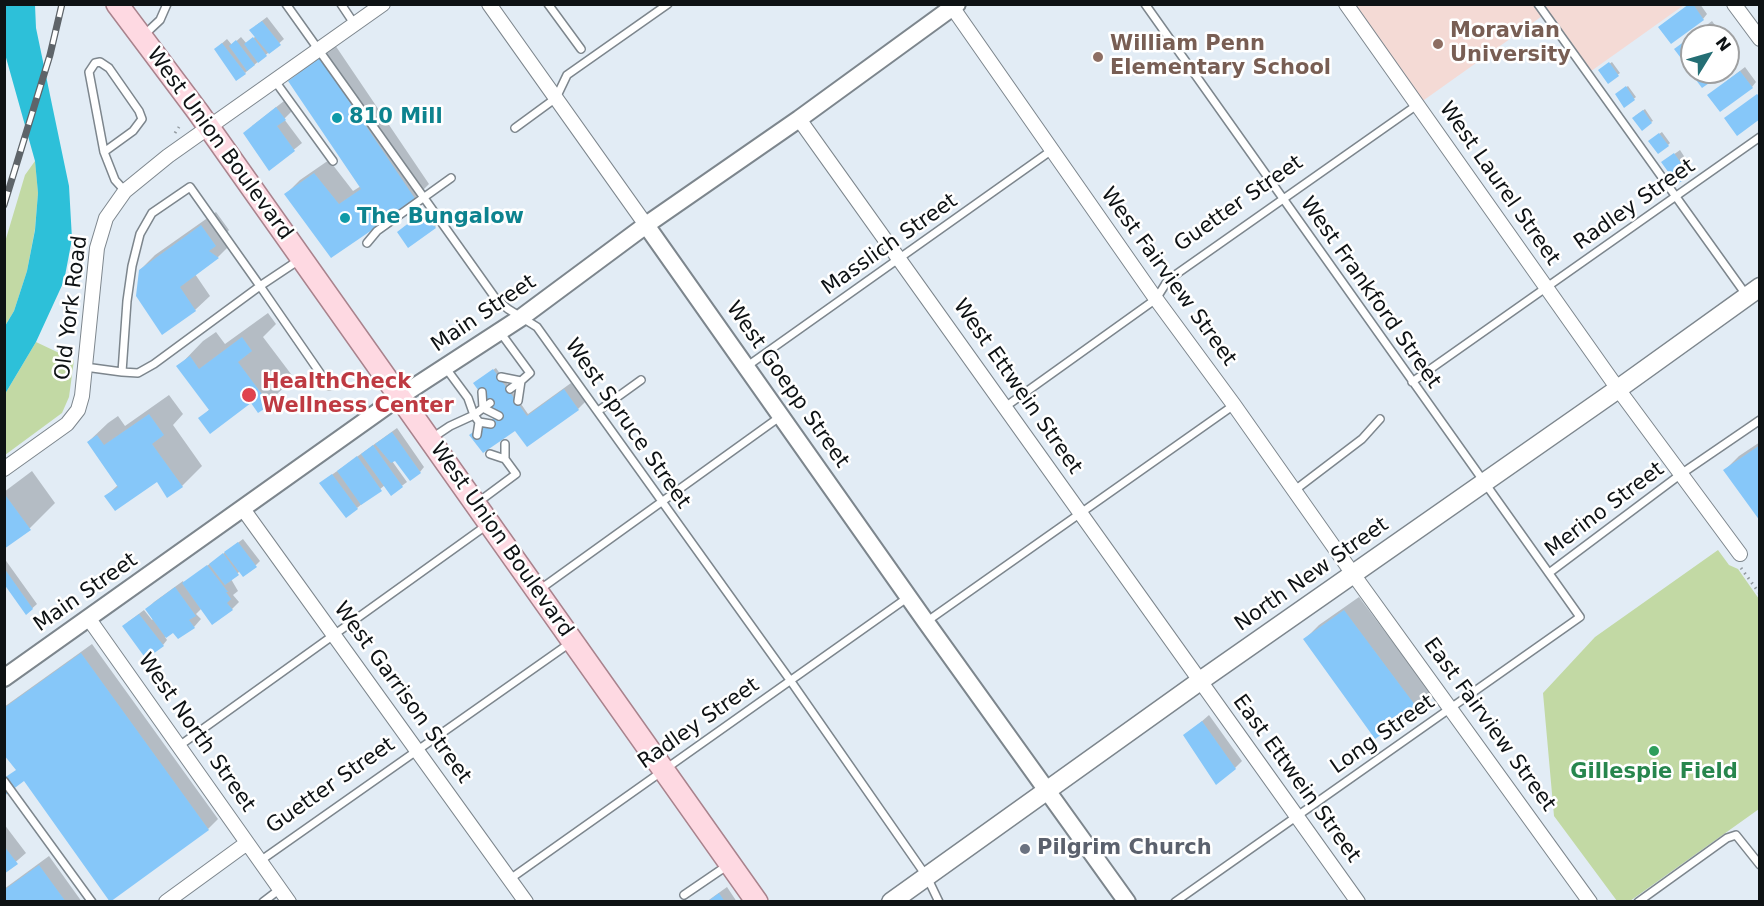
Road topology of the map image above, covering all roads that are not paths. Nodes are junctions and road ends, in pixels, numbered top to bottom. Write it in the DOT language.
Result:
graph roads {
  1 [pos="286,4"];
  2 [pos="341,4"];
  3 [pos="383,4"];
  4 [pos="489,4"];
  5 [pos="548,4"];
  6 [pos="668,4"];
  7 [pos="1145,4"];
  8 [pos="1346,4"];
  9 [pos="1538,4"];
  10 [pos="167,5"];
  11 [pos="120,6"];
  12 [pos="953,6"];
  13 [pos="1740,6"];
  14 [pos="355,25"];
  15 [pos="141,37"];
  16 [pos="1760,39"];
  17 [pos="581,49"];
  18 [pos="319,51"];
  19 [pos="275,81"];
  20 [pos="556,98"];
  21 [pos="1417,105"];
  22 [pos="799,119"];
  23 [pos="209,128"];
  24 [pos="515,128"];
  25 [pos="1760,137"];
  26 [pos="1052,150"];
  27 [pos="104,152"];
  28 [pos="333,161"];
  29 [pos="451,178"];
  30 [pos="125,191"];
  31 [pos="1676,196"];
  32 [pos="423,198"];
  33 [pos="1283,198"];
  34 [pos="646,225"];
  35 [pos="367,243"];
  36 [pos="302,258"];
  37 [pos="900,258"];
  38 [pos="260,286"];
  39 [pos="1547,288"];
  40 [pos="1753,291"];
  41 [pos="1156,299"];
  42 [pos="522,317"];
  43 [pos="500,332"];
  44 [pos="85,367"];
  45 [pos="445,367"];
  46 [pos="747,367"];
  47 [pos="122,372"];
  48 [pos="501,377"];
  49 [pos="641,380"];
  50 [pos="521,381"];
  51 [pos="1412,382"];
  52 [pos="329,386"];
  53 [pos="510,389"];
  54 [pos="1618,389"];
  55 [pos="482,392"];
  56 [pos="399,397"];
  57 [pos="518,401"];
  58 [pos="490,404"];
  59 [pos="1234,405"];
  60 [pos="1005,407"];
  61 [pos="483,408"];
  62 [pos="598,411"];
  63 [pos="474,415"];
  64 [pos="499,416"];
  65 [pos="781,416"];
  66 [pos="1380,419"];
  67 [pos="1760,420"];
  68 [pos="479,422"];
  69 [pos="491,424"];
  70 [pos="477,435"];
  71 [pos="429,439"];
  72 [pos="506,444"];
  73 [pos="490,454"];
  74 [pos="505,459"];
  75 [pos="4,469"];
  76 [pos="1681,474"];
  77 [pos="1484,483"];
  78 [pos="1294,490"];
  79 [pos="662,502"];
  80 [pos="475,505"];
  81 [pos="243,509"];
  82 [pos="1081,514"];
  83 [pos="489,524"];
  84 [pos="1740,554"];
  85 [pos="1549,573"];
  86 [pos="1353,574"];
  87 [pos="537,591"];
  88 [pos="909,597"];
  89 [pos="1580,617"];
  90 [pos="89,619"];
  91 [pos="926,622"];
  92 [pos="334,633"];
  93 [pos="573,642"];
  94 [pos="4,678"];
  95 [pos="789,680"];
  96 [pos="1200,681"];
  97 [pos="1450,708"];
  98 [pos="179,746"];
  99 [pos="418,750"];
  100 [pos="664,770"];
  101 [pos="4,781"];
  102 [pos="1047,791"];
  103 [pos="1295,816"];
  104 [pos="247,843"];
  105 [pos="260,861"];
  106 [pos="730,864"];
  107 [pos="1760,865"];
  108 [pos="927,877"];
  109 [pos="510,879"];
  110 [pos="280,889"];
  111 [pos="684,895"];
  112 [pos="173,900"];
  113 [pos="92,902"];
  114 [pos="263,902"];
  115 [pos="290,902"];
  116 [pos="526,902"];
  117 [pos="757,902"];
  118 [pos="891,902"];
  119 [pos="939,902"];
  120 [pos="1127,902"];
  121 [pos="1175,902"];
  122 [pos="1358,902"];
  123 [pos="1590,902"];
  124 [pos="1638,902"];
  1 -- 18 [label="lane, West Spruce Street"];
  2 -- 14 [label="lane"];
  3 -- 14 [label="street, Old York Road"];
  4 -- 20 [label="street, West Goepp Street"];
  5 -- 17 [label="lane"];
  6 -- 20 [label="lane"];
  7 -- 33 [label="lane, West Frankford Street"];
  8 -- 21 [label="street, West Laurel Street"];
  9 -- 31 [label="lane"];
  10 -- 15 [label="lane"];
  11 -- 15 [label="main road, West Union Boulevard"];
  12 -- 22 [label="street, Main Street"];
  12 -- 26 [label="street, West Fairview Street"];
  13 -- 16 [label="street"];
  14 -- 18 [label="street, Old York Road"];
  15 -- 23 [label="main road, West Union Boulevard"];
  18 -- 19 [label="street, Old York Road"];
  18 -- 32 [label="lane, West Spruce Street"];
  19 -- 23 [label="street, Old York Road"];
  19 -- 28 [label="lane"];
  20 -- 24 [label="lane"];
  20 -- 34 [label="street, West Goepp Street"];
  21 -- 33 [label="lane, Guetter Street"];
  21 -- 39 [label="street, West Laurel Street"];
  22 -- 34 [label="street, Main Street"];
  22 -- 37 [label="street, West Ettwein Street"];
  23 -- 30 [label="street, Old York Road"];
  23 -- 36 [label="main road, West Union Boulevard"];
  25 -- 31 [label="lane, Radley Street"];
  26 -- 37 [label="lane, Masslich Street"];
  26 -- 41 [label="street, West Fairview Street"];
  27 -- 27 [label="lane"];
  27 -- 30 [label="lane"];
  29 -- 32 [label="lane"];
  30 -- 44 [label="street, Old York Road"];
  31 -- 39 [label="lane, Radley Street"];
  31 -- 40 [label="lane"];
  32 -- 35 [label="lane"];
  32 -- 42 [label="lane, West Spruce Street"];
  33 -- 41 [label="lane, Guetter Street"];
  33 -- 51 [label="lane, West Frankford Street"];
  34 -- 42 [label="street, Main Street"];
  34 -- 46 [label="street, West Goepp Street"];
  36 -- 38 [label="lane"];
  36 -- 56 [label="main road, West Union Boulevard"];
  37 -- 46 [label="lane, Masslich Street"];
  37 -- 60 [label="street, West Ettwein Street"];
  38 -- 47 [label="lane"];
  38 -- 47 [label="lane"];
  38 -- 52 [label="lane"];
  39 -- 51 [label="lane, Radley Street"];
  39 -- 54 [label="street, West Laurel Street"];
  40 -- 54 [label="main road, North New Street"];
  41 -- 59 [label="street, West Fairview Street"];
  41 -- 60 [label="lane, Guetter Street"];
  42 -- 43 [label="street, Main Street"];
  42 -- 62 [label="lane, West Spruce Street"];
  43 -- 45 [label="street, Main Street"];
  43 -- 50 [label="lane"];
  44 -- 47 [label="lane"];
  44 -- 75 [label="street, Old York Road"];
  45 -- 56 [label="street, Main Street"];
  45 -- 63 [label="lane"];
  46 -- 65 [label="street, West Goepp Street"];
  48 -- 50 [label="lane"];
  49 -- 62 [label="lane"];
  50 -- 53 [label="lane"];
  50 -- 57 [label="lane"];
  51 -- 77 [label="lane, West Frankford Street"];
  54 -- 76 [label="street, West Laurel Street"];
  54 -- 77 [label="main road, North New Street"];
  55 -- 61 [label="lane"];
  56 -- 71 [label="main road, West Union Boulevard"];
  56 -- 81 [label="street, Main Street"];
  58 -- 61 [label="lane"];
  59 -- 78 [label="street, West Fairview Street"];
  59 -- 82 [label="lane"];
  60 -- 82 [label="street, West Ettwein Street"];
  61 -- 63 [label="lane"];
  61 -- 64 [label="lane"];
  62 -- 79 [label="lane, West Spruce Street"];
  63 -- 68 [label="lane"];
  63 -- 71 [label="lane"];
  65 -- 79 [label="lane"];
  65 -- 88 [label="street, West Goepp Street"];
  66 -- 78 [label="lane"];
  67 -- 76 [label="lane"];
  68 -- 69 [label="lane"];
  68 -- 70 [label="lane"];
  71 -- 80 [label="main road, West Union Boulevard"];
  72 -- 74 [label="lane"];
  73 -- 74 [label="lane"];
  74 -- 80 [label="lane"];
  76 -- 84 [label="street, West Laurel Street"];
  76 -- 85 [label="lane, Merino Street"];
  77 -- 85 [label="lane, West Frankford Street"];
  77 -- 86 [label="main road, North New Street"];
  78 -- 86 [label="street, West Fairview Street"];
  79 -- 87 [label="lane"];
  79 -- 95 [label="lane, West Spruce Street"];
  80 -- 83 [label="main road, West Union Boulevard"];
  81 -- 90 [label="street, Main Street"];
  81 -- 92 [label="street, West Garrison Street"];
  82 -- 91 [label="lane"];
  82 -- 96 [label="street, West Ettwein Street"];
  83 -- 87 [label="main road, West Union Boulevard"];
  83 -- 92 [label="lane"];
  85 -- 89 [label="lane, West Frankford Street"];
  86 -- 96 [label="main road, North New Street"];
  86 -- 97 [label="street, East Fairview Street"];
  87 -- 93 [label="main road, West Union Boulevard"];
  88 -- 91 [label="street, West Goepp Street"];
  88 -- 95 [label="lane, Radley Street"];
  89 -- 97 [label="lane, Long Street"];
  90 -- 94 [label="street, Main Street"];
  90 -- 98 [label="street, West North Street"];
  91 -- 102 [label="street, West Goepp Street"];
  92 -- 98 [label="lane"];
  92 -- 99 [label="street, West Garrison Street"];
  93 -- 99 [label="lane, Guetter Street"];
  93 -- 100 [label="main road, West Union Boulevard"];
  95 -- 100 [label="lane, Radley Street"];
  95 -- 108 [label="lane, West Spruce Street"];
  96 -- 102 [label="main road, North New Street"];
  96 -- 103 [label="street, East Ettwein Street"];
  97 -- 103 [label="lane, Long Street"];
  97 -- 123 [label="street, East Fairview Street"];
  98 -- 104 [label="street, West North Street"];
  99 -- 105 [label="lane, Guetter Street"];
  99 -- 109 [label="street, West Garrison Street"];
  100 -- 106 [label="main road, West Union Boulevard"];
  100 -- 109 [label="lane, Radley Street"];
  101 -- 113 [label="lane"];
  102 -- 108 [label="main road, North New Street"];
  102 -- 120 [label="street, West Goepp Street"];
  103 -- 121 [label="lane, Long Street"];
  103 -- 122 [label="street, East Ettwein Street"];
  104 -- 105 [label="street, West North Street"];
  104 -- 112 [label="street, Guetter Street"];
  105 -- 110 [label="street, West North Street"];
  106 -- 111 [label="lane"];
  106 -- 117 [label="main road, West Union Boulevard"];
  107 -- 124 [label="lane"];
  108 -- 118 [label="main road, North New Street"];
  108 -- 119 [label="lane, West Spruce Street"];
  109 -- 116 [label="street, West Garrison Street"];
  110 -- 114 [label="lane"];
  110 -- 115 [label="street, West North Street"];
}
